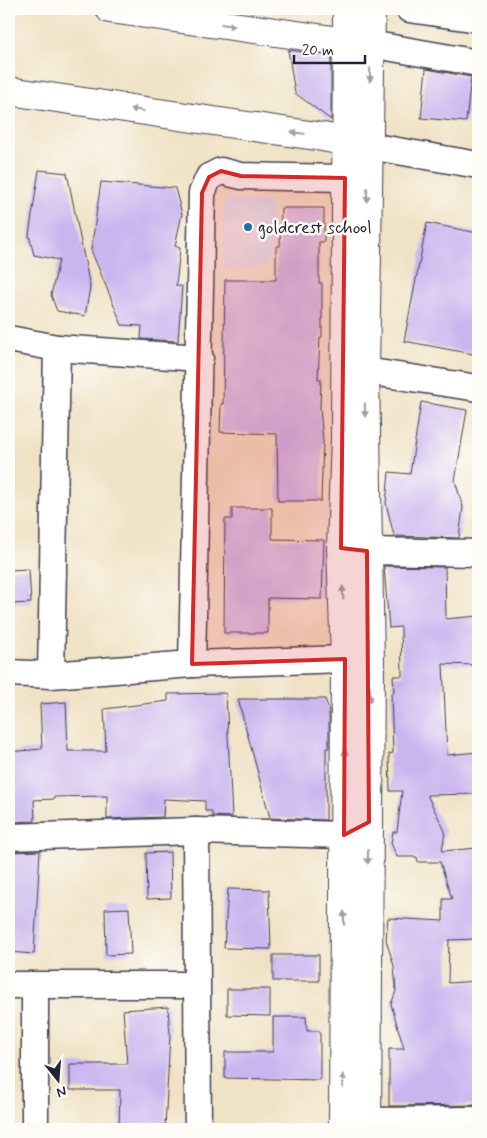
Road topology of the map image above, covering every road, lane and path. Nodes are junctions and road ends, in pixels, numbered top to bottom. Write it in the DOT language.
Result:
graph roads {
  1 [pos="110,9"];
  2 [pos="348,9"];
  3 [pos="371,9"];
  4 [pos="409,9"];
  5 [pos="478,19"];
  6 [pos="358,43"];
  7 [pos="478,63"];
  8 [pos="9,91"];
  9 [pos="357,144"];
  10 [pos="478,165"];
  11 [pos="345,178"];
  12 [pos="9,339"];
  13 [pos="57,348"];
  14 [pos="200,358"];
  15 [pos="364,371"];
  16 [pos="478,388"];
  17 [pos="354,550"];
  18 [pos="478,553"];
  19 [pos="358,661"];
  20 [pos="192,664"];
  21 [pos="9,673"];
  22 [pos="51,675"];
  23 [pos="369,822"];
  24 [pos="196,831"];
  25 [pos="344,835"];
  26 [pos="9,837"];
  27 [pos="9,985"];
  28 [pos="196,985"];
  29 [pos="35,986"];
  30 [pos="478,1120"];
  31 [pos="359,1127"];
  32 [pos="35,1129"];
  33 [pos="198,1129"];
  1 -- 6 [label="street, one-way"];
  2 -- 6 [label="street"];
  3 -- 6 [label="street"];
  4 -- 5 [label="street"];
  6 -- 7 [label="street"];
  6 -- 9 [label="street"];
  9 -- 8 [label="street, one-way"];
  9 -- 10 [label="street"];
  9 -- 11 [label="street"];
  9 -- 15 [label="street, one-way"];
  11 -- 14 [label="street"];
  11 -- 17 [label="street"];
  12 -- 13 [label="street"];
  13 -- 14 [label="street"];
  13 -- 22 [label="street"];
  14 -- 20 [label="street"];
  15 -- 16 [label="street"];
  15 -- 17 [label="street, one-way"];
  17 -- 18 [label="street"];
  17 -- 19 [label="street"];
  19 -- 20 [label="street"];
  19 -- 23 [label="street, one-way"];
  25 -- 19 [label="street, one-way"];
  20 -- 22 [label="street"];
  21 -- 22 [label="street"];
  23 -- 25 [label="street"];
  23 -- 31 [label="street, one-way"];
  24 -- 25 [label="street"];
  24 -- 26 [label="street"];
  24 -- 28 [label="street"];
  31 -- 25 [label="street, one-way"];
  27 -- 29 [label="street"];
  28 -- 29 [label="street"];
  28 -- 33 [label="street"];
  29 -- 32 [label="street"];
  30 -- 31 [label="street"];
}
